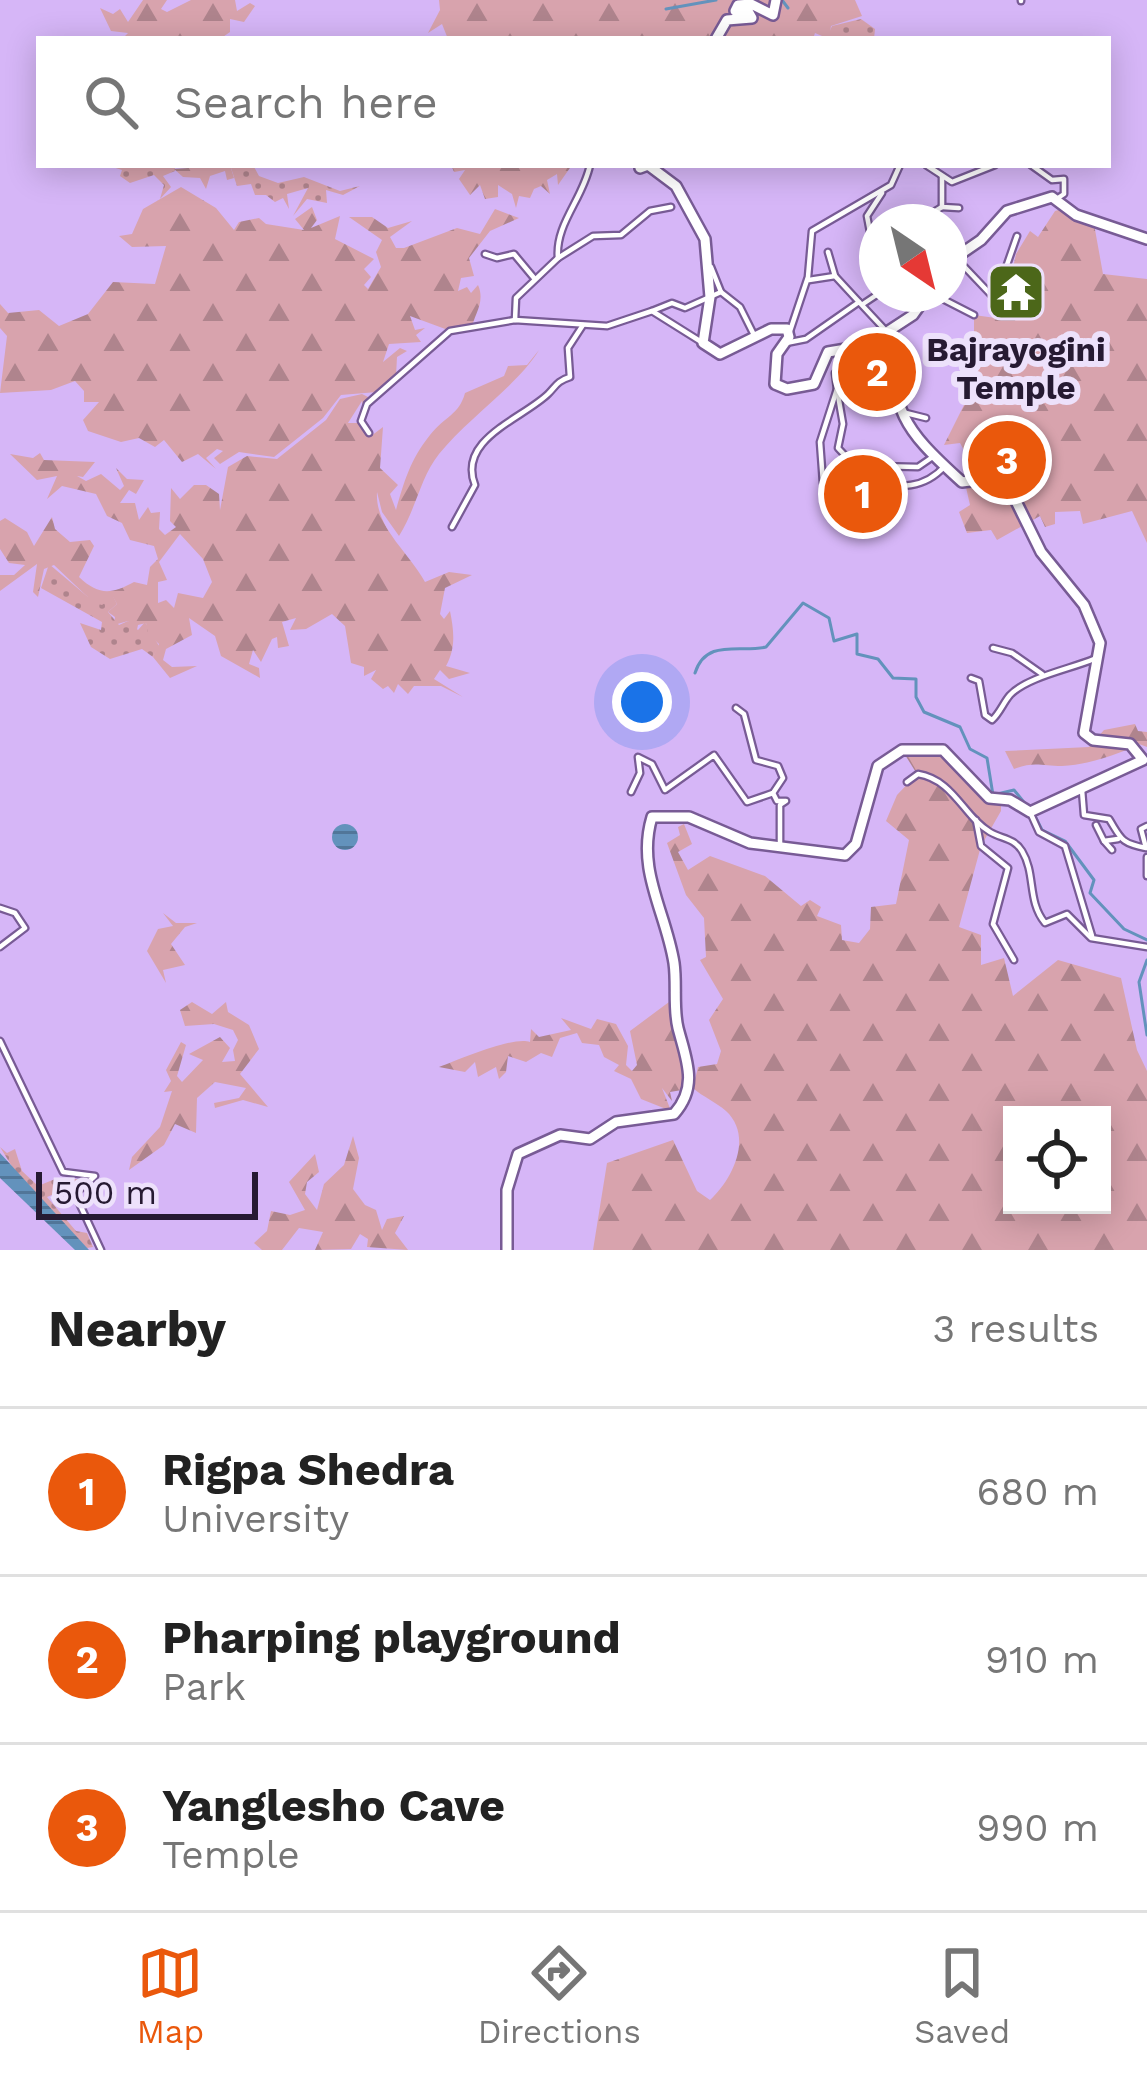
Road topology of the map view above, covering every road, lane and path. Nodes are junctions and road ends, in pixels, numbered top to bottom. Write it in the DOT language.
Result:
graph roads {
  1 [pos="776,0"];
  2 [pos="718,36"];
  3 [pos="589,168"];
  4 [pos="648,168"];
  5 [pos="897,168"];
  6 [pos="930,168"];
  7 [pos="987,168"];
  8 [pos="1036,168"];
  9 [pos="942,176"];
  10 [pos="881,191"];
  11 [pos="1055,200"];
  12 [pos="874,204"];
  13 [pos="942,204"];
  14 [pos="671,207"];
  15 [pos="1017,236"];
  16 [pos="1147,239"];
  17 [pos="967,249"];
  18 [pos="829,252"];
  19 [pos="485,254"];
  20 [pos="558,258"];
  21 [pos="967,273"];
  22 [pos="835,276"];
  23 [pos="808,277"];
  24 [pos="534,278"];
  25 [pos="715,294"];
  26 [pos="859,303"];
  27 [pos="859,305"];
  28 [pos="652,311"];
  29 [pos="867,312"];
  30 [pos="916,312"];
  31 [pos="966,312"];
  32 [pos="974,316"];
  33 [pos="515,320"];
  34 [pos="584,325"];
  35 [pos="790,332"];
  36 [pos="754,335"];
  37 [pos="888,337"];
  38 [pos="703,343"];
  39 [pos="785,343"];
  40 [pos="838,389"];
  41 [pos="898,409"];
  42 [pos="926,418"];
  43 [pos="369,433"];
  44 [pos="934,456"];
  45 [pos="945,466"];
  46 [pos="824,483"];
  47 [pos="871,483"];
  48 [pos="888,487"];
  49 [pos="888,500"];
  50 [pos="452,527"];
  51 [pos="993,648"];
  52 [pos="1100,658"];
  53 [pos="1042,674"];
  54 [pos="971,678"];
  55 [pos="736,708"];
  56 [pos="907,782"];
  57 [pos="1082,790"];
  58 [pos="631,792"];
  59 [pos="772,793"];
  60 [pos="1030,812"];
  61 [pos="976,820"];
  62 [pos="1096,825"];
  63 [pos="1147,826"];
  64 [pos="1118,839"];
  65 [pos="1104,842"];
  66 [pos="780,848"];
  67 [pos="1112,850"];
  68 [pos="1147,851"];
  69 [pos="1147,876"];
  70 [pos="0,908"];
  71 [pos="1091,938"];
  72 [pos="0,947"];
  73 [pos="1147,947"];
  74 [pos="1014,960"];
  75 [pos="0,1041"];
  76 [pos="101,1250"];
  77 [pos="508,1250"];
  1 -- 2 [label="main road"];
  3 -- 20 [label="street"];
  4 -- 25 [label="main road"];
  5 -- 10 [label="street"];
  6 -- 9 [label="street"];
  7 -- 9 [label="street"];
  8 -- 11 [label="street"];
  9 -- 13 [label="street"];
  10 -- 12 [label="street"];
  10 -- 23 [label="street"];
  11 -- 16 [label="main road"];
  11 -- 17 [label="main road"];
  14 -- 20 [label="street"];
  15 -- 21 [label="street"];
  18 -- 22 [label="street"];
  19 -- 24 [label="street"];
  20 -- 24 [label="street"];
  22 -- 23 [label="street"];
  22 -- 26 [label="street"];
  23 -- 35 [label="street"];
  24 -- 33 [label="street"];
  25 -- 28 [label="street"];
  25 -- 36 [label="street"];
  25 -- 38 [label="main road"];
  27 -- 39 [label="street"];
  28 -- 34 [label="street"];
  28 -- 38 [label="street"];
  29 -- 37 [label="street"];
  30 -- 37 [label="main road"];
  31 -- 32 [label="street"];
  33 -- 34 [label="street"];
  33 -- 43 [label="street"];
  34 -- 50 [label="street"];
  35 -- 36 [label="main road"];
  35 -- 39 [label="main road"];
  36 -- 38 [label="main road"];
  37 -- 39 [label="main road"];
  37 -- 41 [label="main road"];
  40 -- 41 [label="street"];
  40 -- 46 [label="street"];
  40 -- 47 [label="street"];
  41 -- 42 [label="street"];
  41 -- 44 [label="main road"];
  44 -- 45 [label="main road"];
  44 -- 47 [label="street"];
  45 -- 48 [label="street"];
  45 -- 52 [label="main road"];
  47 -- 48 [label="street"];
  48 -- 49 [label="street"];
  51 -- 53 [label="street"];
  52 -- 53 [label="street"];
  52 -- 57 [label="main road"];
  53 -- 54 [label="street"];
  55 -- 59 [label="street"];
  56 -- 61 [label="street"];
  57 -- 60 [label="main road"];
  57 -- 64 [label="street"];
  58 -- 59 [label="street"];
  59 -- 66 [label="street"];
  60 -- 66 [label="main road"];
  60 -- 71 [label="street"];
  61 -- 71 [label="street"];
  61 -- 74 [label="street"];
  62 -- 65 [label="street"];
  63 -- 68 [label="street"];
  64 -- 65 [label="street"];
  64 -- 68 [label="street"];
  65 -- 67 [label="street"];
  66 -- 77 [label="main road"];
  68 -- 69 [label="street"];
  70 -- 72 [label="street"];
  71 -- 73 [label="street"];
  75 -- 76 [label="street"];
}
